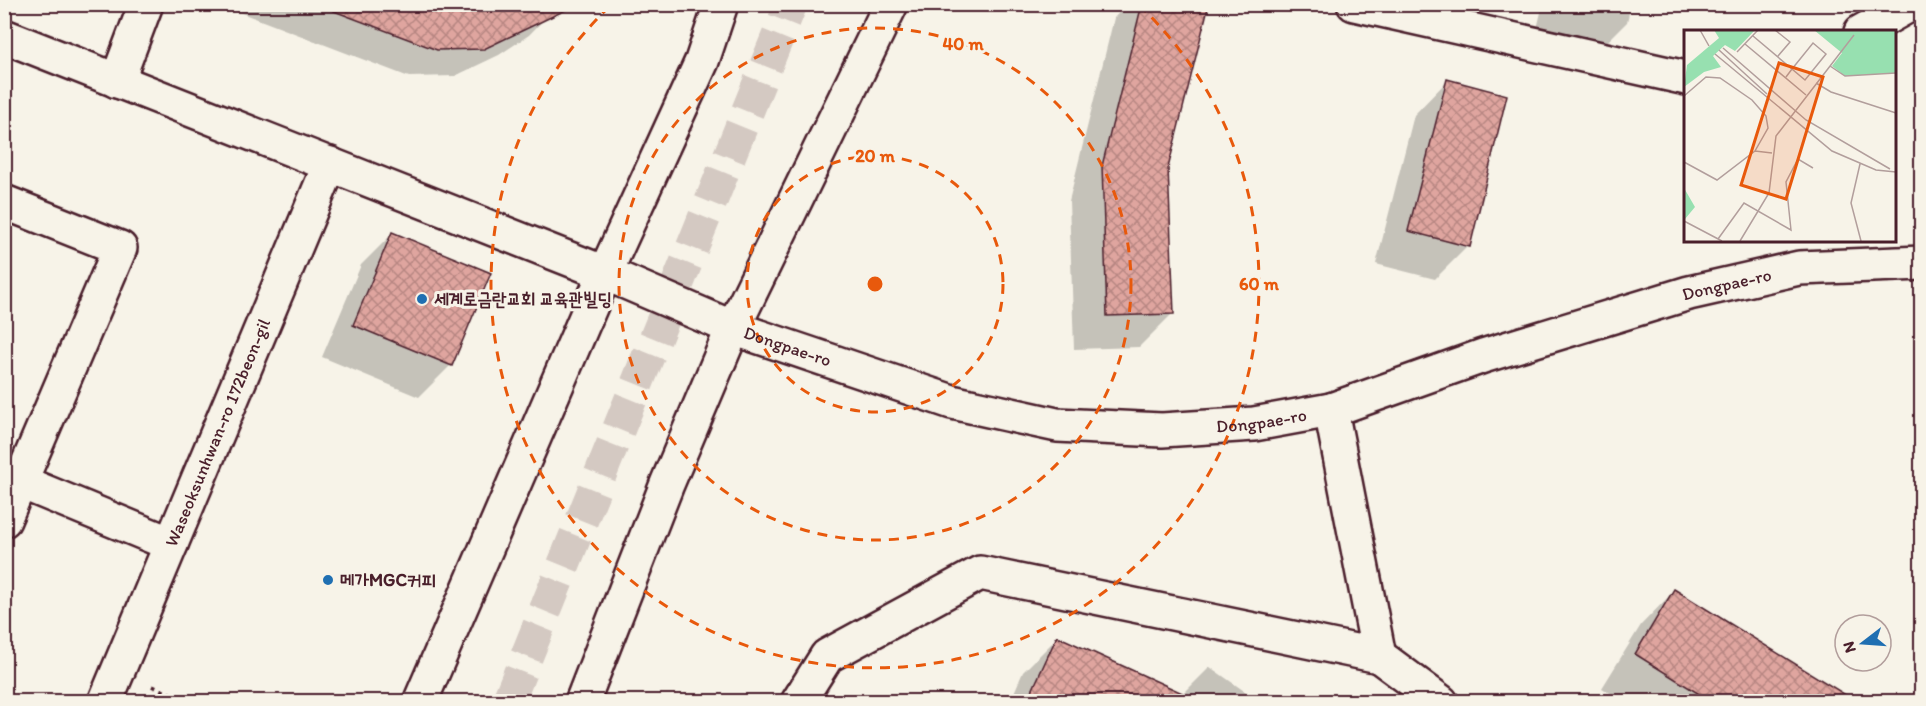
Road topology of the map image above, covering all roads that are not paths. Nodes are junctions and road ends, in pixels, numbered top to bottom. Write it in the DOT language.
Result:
graph roads {
  1 [pos="147,4"];
  2 [pos="721,4"];
  3 [pos="891,4"];
  4 [pos="1354,4"];
  5 [pos="1911,4"];
  6 [pos="1865,30"];
  7 [pos="4,36"];
  8 [pos="1684,78"];
  9 [pos="117,81"];
  10 [pos="330,164"];
  11 [pos="4,202"];
  12 [pos="1922,263"];
  13 [pos="605,273"];
  14 [pos="733,328"];
  15 [pos="1331,410"];
  16 [pos="13,479"];
  17 [pos="4,520"];
  18 [pos="171,544"];
  19 [pos="1379,656"];
  20 [pos="105,702"];
  21 [pos="420,702"];
  22 [pos="582,702"];
  23 [pos="798,702"];
  24 [pos="1442,702"];
  1 -- 9 [label="street"];
  2 -- 13 [label="street"];
  3 -- 14 [label="street"];
  4 -- 8 [label="street"];
  5 -- 6 [label="street"];
  7 -- 9 [label="street"];
  9 -- 10 [label="street"];
  10 -- 13 [label="street"];
  10 -- 18 [label="street, Waseoksunhwan-ro 172beon-gil"];
  11 -- 16 [label="street"];
  12 -- 15 [label="street, Dongpae-ro"];
  13 -- 14 [label="street, Dongpae-ro"];
  13 -- 21 [label="street"];
  14 -- 15 [label="street, Dongpae-ro"];
  14 -- 22 [label="street"];
  15 -- 19 [label="street"];
  16 -- 17 [label="street"];
  16 -- 18 [label="street"];
  18 -- 20 [label="street, Waseoksunhwan-ro 172beon-gil"];
  19 -- 23 [label="street"];
  19 -- 24 [label="street"];
}
